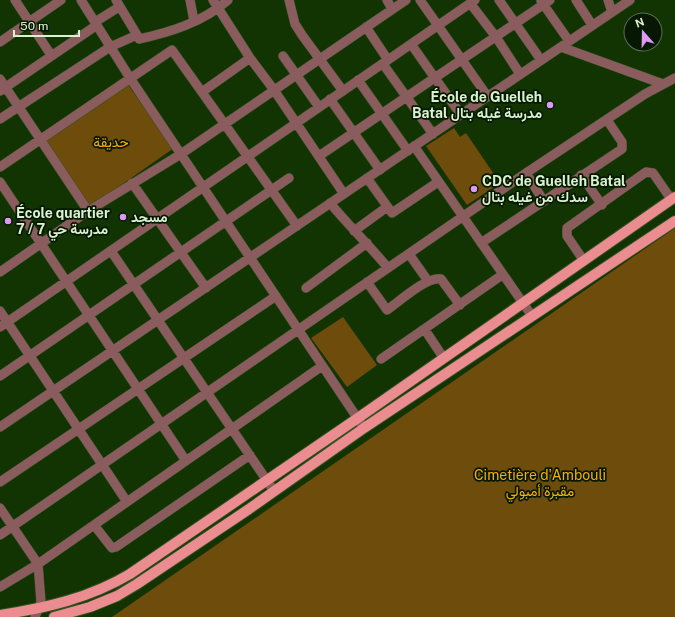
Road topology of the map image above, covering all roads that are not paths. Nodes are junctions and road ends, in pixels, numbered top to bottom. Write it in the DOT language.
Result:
graph roads {
  1 [pos="14,0"];
  2 [pos="61,0"];
  3 [pos="81,0"];
  4 [pos="190,0"];
  5 [pos="228,0"];
  6 [pos="289,0"];
  7 [pos="387,0"];
  8 [pos="406,0"];
  9 [pos="420,0"];
  10 [pos="499,0"];
  11 [pos="576,0"];
  12 [pos="608,0"];
  13 [pos="627,1"];
  14 [pos="473,2"];
  15 [pos="545,2"];
  16 [pos="117,3"];
  17 [pos="216,4"];
  18 [pos="392,9"];
  19 [pos="612,12"];
  20 [pos="194,21"];
  21 [pos="29,22"];
  22 [pos="96,24"];
  23 [pos="515,24"];
  24 [pos="439,25"];
  25 [pos="592,25"];
  26 [pos="366,27"];
  27 [pos="137,35"];
  28 [pos="496,37"];
  29 [pos="569,41"];
  30 [pos="0,42"];
  31 [pos="411,44"];
  32 [pos="110,47"];
  33 [pos="561,47"];
  34 [pos="51,55"];
  35 [pos="283,56"];
  36 [pos="250,58"];
  37 [pos="320,59"];
  38 [pos="463,59"];
  39 [pos="541,60"];
  40 [pos="385,62"];
  41 [pos="520,74"];
  42 [pos="297,75"];
  43 [pos="130,78"];
  44 [pos="434,78"];
  45 [pos="675,78"];
  46 [pos="0,79"];
  47 [pos="358,80"];
  48 [pos="663,84"];
  49 [pos="3,89"];
  50 [pos="274,90"];
  51 [pos="343,91"];
  52 [pos="202,92"];
  53 [pos="408,96"];
  54 [pos="488,97"];
  55 [pos="330,99"];
  56 [pos="19,107"];
  57 [pos="319,107"];
  58 [pos="381,114"];
  59 [pos="461,115"];
  60 [pos="0,119"];
  61 [pos="607,120"];
  62 [pos="296,123"];
  63 [pos="225,124"];
  64 [pos="354,132"];
  65 [pos="433,134"];
  66 [pos="40,140"];
  67 [pos="411,149"];
  68 [pos="181,154"];
  69 [pos="248,156"];
  70 [pos="319,156"];
  71 [pos="0,167"];
  72 [pos="380,170"];
  73 [pos="526,173"];
  74 [pos="581,175"];
  75 [pos="289,178"];
  76 [pos="367,178"];
  77 [pos="0,182"];
  78 [pos="438,182"];
  79 [pos="132,183"];
  80 [pos="203,187"];
  81 [pos="272,190"];
  82 [pos="344,194"];
  83 [pos="673,198"];
  84 [pos="543,200"];
  85 [pos="330,203"];
  86 [pos="602,205"];
  87 [pos="388,207"];
  88 [pos="88,211"];
  89 [pos="463,217"];
  90 [pos="157,219"];
  91 [pos="675,221"];
  92 [pos="226,222"];
  93 [pos="297,226"];
  94 [pos="354,231"];
  95 [pos="624,232"];
  96 [pos="367,243"];
  97 [pos="481,243"];
  98 [pos="41,244"];
  99 [pos="635,247"];
  100 [pos="111,251"];
  101 [pos="181,252"];
  102 [pos="409,254"];
  103 [pos="250,258"];
  104 [pos="584,260"];
  105 [pos="388,268"];
  106 [pos="0,272"];
  107 [pos="502,275"];
  108 [pos="66,281"];
  109 [pos="428,281"];
  110 [pos="367,282"];
  111 [pos="134,284"];
  112 [pos="206,288"];
  113 [pos="306,288"];
  114 [pos="276,296"];
  115 [pos="522,303"];
  116 [pos="460,305"];
  117 [pos="0,311"];
  118 [pos="89,315"];
  119 [pos="532,316"];
  120 [pos="158,320"];
  121 [pos="3,324"];
  122 [pos="298,329"];
  123 [pos="425,330"];
  124 [pos="113,351"];
  125 [pos="29,356"];
  126 [pos="184,358"];
  127 [pos="444,358"];
  128 [pos="381,359"];
  129 [pos="322,366"];
  130 [pos="0,376"];
  131 [pos="138,389"];
  132 [pos="53,391"];
  133 [pos="207,392"];
  134 [pos="358,418"];
  135 [pos="162,424"];
  136 [pos="0,428"];
  137 [pos="364,428"];
  138 [pos="79,429"];
  139 [pos="232,429"];
  140 [pos="250,455"];
  141 [pos="186,461"];
  142 [pos="102,465"];
  143 [pos="266,479"];
  144 [pos="0,482"];
  145 [pos="274,491"];
  146 [pos="127,502"];
  147 [pos="0,508"];
  148 [pos="94,525"];
  149 [pos="13,527"];
  150 [pos="0,535"];
  151 [pos="38,564"];
  152 [pos="0,587"];
  153 [pos="37,613"];
  154 [pos="0,615"];
  155 [pos="54,617"];
  1 -- 21 [label="street"];
  2 -- 21 [label="street"];
  3 -- 22 [label="street"];
  4 -- 20 [label="street"];
  5 -- 17 [label="street"];
  6 -- 37 [label="street"];
  7 -- 18 [label="street"];
  8 -- 18 [label="street"];
  9 -- 24 [label="street"];
  10 -- 23 [label="street"];
  11 -- 25 [label="street"];
  12 -- 19 [label="street"];
  13 -- 19 [label="street"];
  14 -- 24 [label="street"];
  14 -- 28 [label="street"];
  15 -- 23 [label="street"];
  15 -- 29 [label="street"];
  16 -- 22 [label="street"];
  16 -- 27 [label="street"];
  17 -- 20 [label="street"];
  17 -- 36 [label="street"];
  18 -- 26 [label="street"];
  19 -- 25 [label="street"];
  20 -- 27 [label="street"];
  21 -- 30 [label="street"];
  21 -- 34 [label="street"];
  22 -- 32 [label="street"];
  22 -- 34 [label="street"];
  23 -- 28 [label="street"];
  23 -- 39 [label="street"];
  24 -- 31 [label="street"];
  24 -- 38 [label="street"];
  25 -- 29 [label="street"];
  26 -- 37 [label="street"];
  26 -- 40 [label="street"];
  27 -- 32 [label="street"];
  28 -- 38 [label="street"];
  28 -- 41 [label="street"];
  29 -- 33 [label="street"];
  31 -- 40 [label="street"];
  31 -- 44 [label="street"];
  32 -- 43 [label="street"];
  32 -- 56 [label="street"];
  33 -- 39 [label="street"];
  33 -- 48 [label="street"];
  34 -- 49 [label="street"];
  35 -- 42 [label="street"];
  36 -- 50 [label="street"];
  36 -- 52 [label="street"];
  37 -- 42 [label="street"];
  37 -- 51 [label="street"];
  38 -- 44 [label="street"];
  38 -- 54 [label="street"];
  39 -- 41 [label="street"];
  40 -- 47 [label="street"];
  40 -- 53 [label="street"];
  41 -- 54 [label="street"];
  42 -- 50 [label="street"];
  42 -- 57 [label="street"];
  43 -- 52 [label="street"];
  43 -- 66 [label="street"];
  43 -- 68 [label="street"];
  44 -- 53 [label="street"];
  44 -- 59 [label="street"];
  45 -- 48 [label="street"];
  46 -- 49 [label="street"];
  47 -- 51 [label="street"];
  47 -- 58 [label="street"];
  48 -- 61 [label="street"];
  49 -- 56 [label="street"];
  50 -- 62 [label="street"];
  50 -- 63 [label="street"];
  51 -- 55 [label="street"];
  52 -- 63 [label="street"];
  53 -- 58 [label="street"];
  53 -- 65 [label="street"];
  54 -- 59 [label="street"];
  55 -- 57 [label="street"];
  55 -- 64 [label="street"];
  56 -- 60 [label="street"];
  56 -- 66 [label="street"];
  57 -- 62 [label="street"];
  58 -- 64 [label="street"];
  58 -- 67 [label="street"];
  59 -- 65 [label="street"];
  61 -- 73 [label="street"];
  61 -- 74 [label="street"];
  62 -- 69 [label="street"];
  62 -- 70 [label="street"];
  63 -- 68 [label="street"];
  63 -- 69 [label="street"];
  64 -- 70 [label="street"];
  64 -- 72 [label="street"];
  65 -- 67 [label="street"];
  66 -- 71 [label="street"];
  66 -- 88 [label="street"];
  67 -- 72 [label="street"];
  67 -- 78 [label="street"];
  68 -- 79 [label="street"];
  68 -- 80 [label="street"];
  69 -- 80 [label="street"];
  69 -- 81 [label="street"];
  70 -- 82 [label="street"];
  72 -- 76 [label="street"];
  73 -- 84 [label="street"];
  73 -- 89 [label="street"];
  74 -- 84 [label="street"];
  74 -- 86 [label="street"];
  75 -- 81 [label="street"];
  76 -- 82 [label="street"];
  76 -- 87 [label="street"];
  77 -- 98 [label="street"];
  78 -- 87 [label="street"];
  78 -- 89 [label="street"];
  79 -- 88 [label="street"];
  79 -- 90 [label="street"];
  80 -- 90 [label="street"];
  80 -- 92 [label="street"];
  81 -- 92 [label="street"];
  81 -- 93 [label="street"];
  82 -- 85 [label="street"];
  83 -- 86 [label="street"];
  83 -- 95 [label="main road"];
  84 -- 97 [label="street"];
  85 -- 93 [label="street"];
  85 -- 94 [label="street"];
  86 -- 104 [label="street"];
  87 -- 94 [label="street"];
  88 -- 98 [label="street"];
  89 -- 97 [label="street"];
  89 -- 102 [label="street"];
  90 -- 100 [label="street"];
  90 -- 101 [label="street"];
  91 -- 99 [label="main road"];
  92 -- 101 [label="street"];
  92 -- 103 [label="street"];
  93 -- 103 [label="street"];
  94 -- 96 [label="street"];
  95 -- 99 [label="main road"];
  95 -- 104 [label="main road"];
  96 -- 105 [label="street"];
  96 -- 113 [label="street"];
  97 -- 107 [label="street"];
  98 -- 106 [label="street"];
  98 -- 108 [label="street"];
  99 -- 119 [label="main road"];
  100 -- 108 [label="street"];
  100 -- 111 [label="street"];
  101 -- 111 [label="street"];
  101 -- 112 [label="street"];
  102 -- 105 [label="street"];
  102 -- 109 [label="street"];
  103 -- 112 [label="street"];
  103 -- 114 [label="street"];
  104 -- 115 [label="main road"];
  105 -- 110 [label="street"];
  107 -- 115 [label="street"];
  107 -- 116 [label="street"];
  108 -- 118 [label="street"];
  108 -- 121 [label="street"];
  109 -- 110 [label="street"];
  109 -- 116 [label="street"];
  110 -- 122 [label="street"];
  111 -- 118 [label="street"];
  111 -- 120 [label="street"];
  112 -- 120 [label="street"];
  114 -- 122 [label="street"];
  114 -- 126 [label="street"];
  115 -- 119 [label="street"];
  115 -- 127 [label="main road"];
  116 -- 123 [label="street"];
  117 -- 121 [label="street"];
  118 -- 124 [label="street"];
  118 -- 125 [label="street"];
  119 -- 137 [label="main road"];
  120 -- 124 [label="street"];
  120 -- 126 [label="street"];
  121 -- 125 [label="street"];
  122 -- 129 [label="street"];
  122 -- 133 [label="street"];
  123 -- 127 [label="street"];
  123 -- 128 [label="street"];
  124 -- 131 [label="street"];
  124 -- 132 [label="street"];
  125 -- 130 [label="street"];
  125 -- 132 [label="street"];
  126 -- 131 [label="street"];
  126 -- 133 [label="street"];
  127 -- 134 [label="main road"];
  129 -- 134 [label="street"];
  129 -- 139 [label="street"];
  131 -- 135 [label="street"];
  131 -- 138 [label="street"];
  132 -- 136 [label="street"];
  132 -- 138 [label="street"];
  133 -- 135 [label="street"];
  133 -- 139 [label="street"];
  134 -- 137 [label="street"];
  134 -- 143 [label="main road"];
  135 -- 141 [label="street"];
  135 -- 142 [label="street"];
  137 -- 145 [label="main road"];
  138 -- 142 [label="street"];
  138 -- 144 [label="street"];
  139 -- 140 [label="street"];
  139 -- 141 [label="street"];
  140 -- 143 [label="street"];
  140 -- 148 [label="street"];
  141 -- 146 [label="street"];
  142 -- 146 [label="street"];
  142 -- 149 [label="street"];
  143 -- 145 [label="street"];
  143 -- 153 [label="main road"];
  145 -- 155 [label="main road"];
  146 -- 148 [label="street"];
  147 -- 149 [label="street"];
  148 -- 151 [label="street"];
  149 -- 150 [label="street"];
  149 -- 151 [label="street"];
  151 -- 152 [label="street"];
  151 -- 153 [label="street"];
  153 -- 154 [label="main road"];
}
